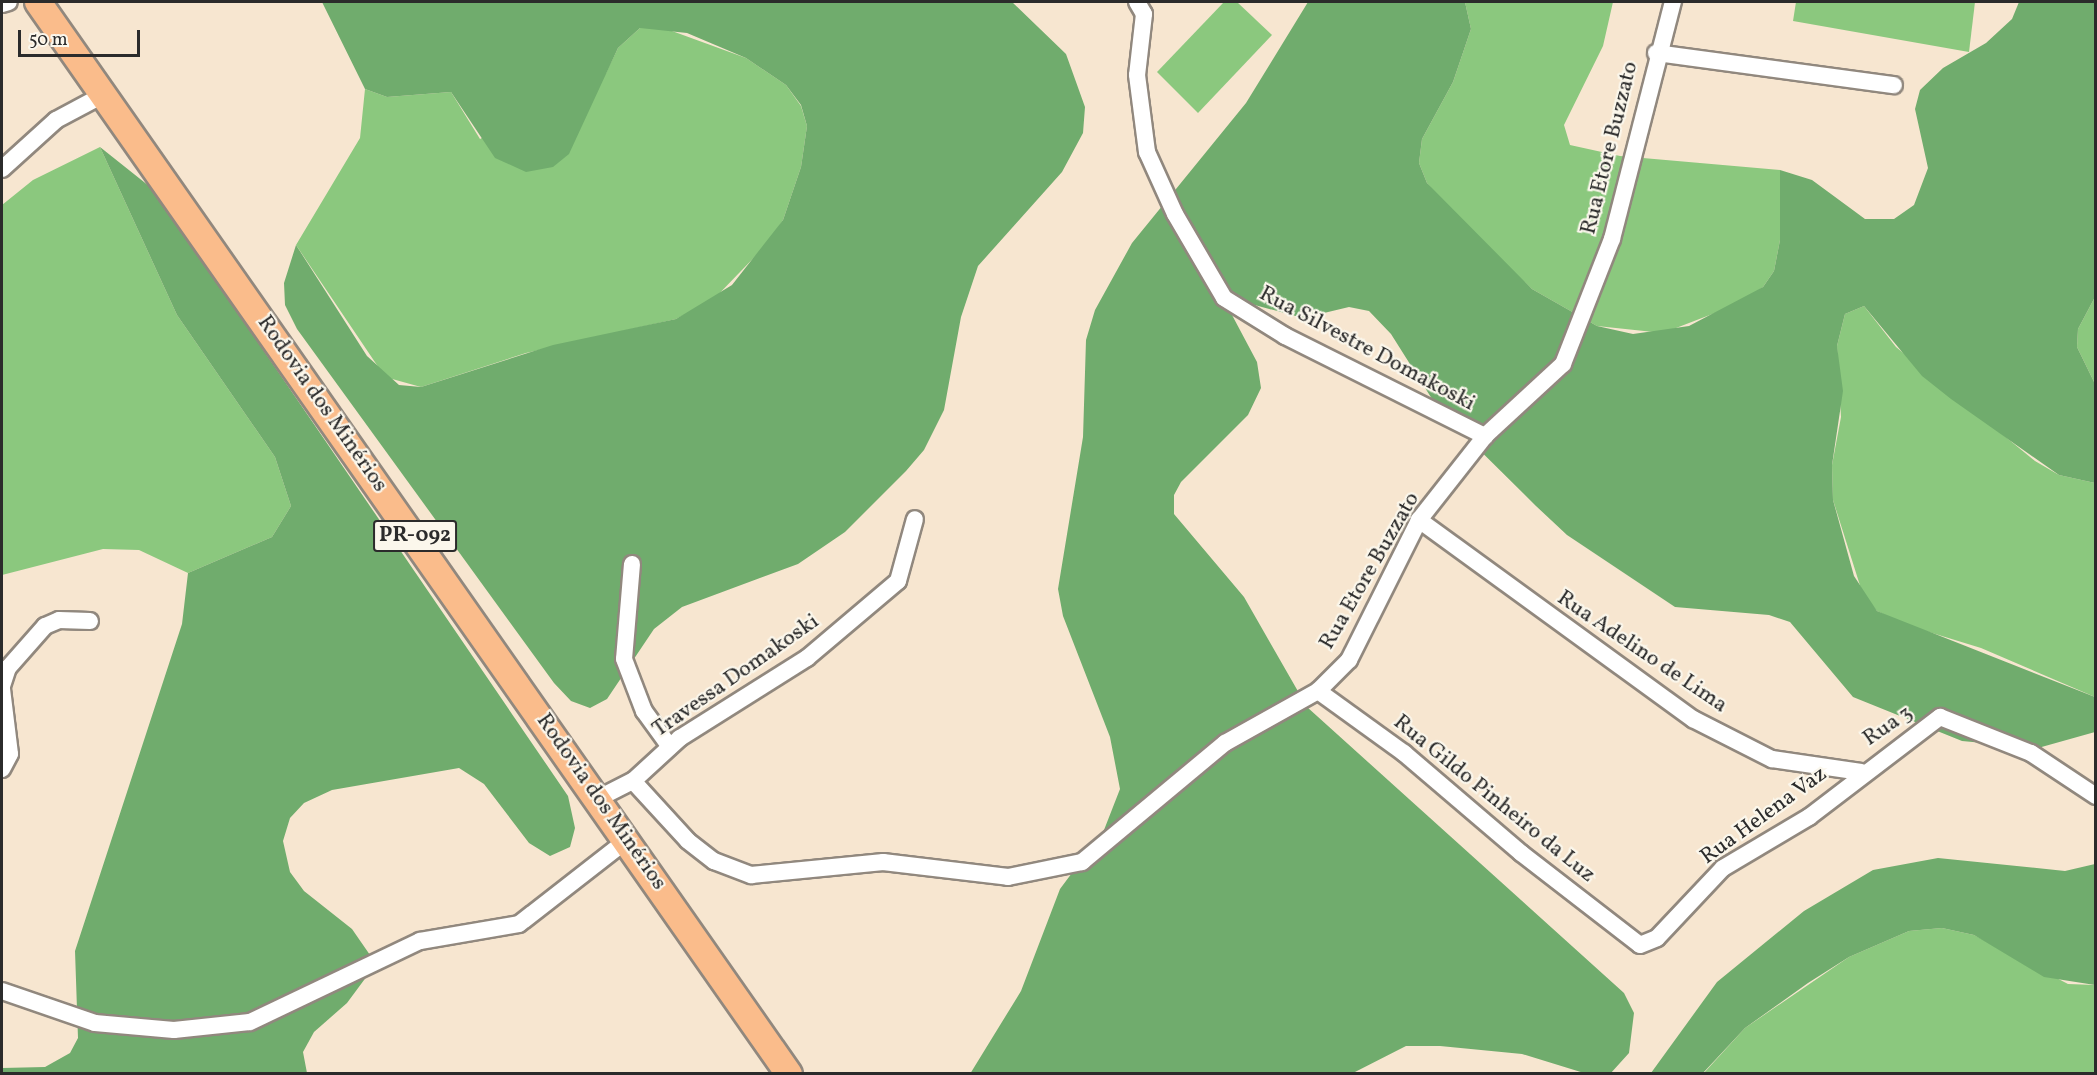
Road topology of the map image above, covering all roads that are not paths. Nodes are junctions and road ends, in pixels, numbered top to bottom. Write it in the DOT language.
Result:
graph roads {
  1 [pos="9,2"];
  2 [pos="38,2"];
  3 [pos="1137,2"];
  4 [pos="1673,2"];
  5 [pos="2,4"];
  6 [pos="1656,54"];
  7 [pos="1894,85"];
  8 [pos="105,94"];
  9 [pos="2,169"];
  10 [pos="1485,436"];
  11 [pos="915,519"];
  12 [pos="1419,520"];
  13 [pos="632,564"];
  14 [pos="90,621"];
  15 [pos="2,687"];
  16 [pos="1318,691"];
  17 [pos="670,747"];
  18 [pos="2,769"];
  19 [pos="1861,772"];
  20 [pos="633,781"];
  21 [pos="2096,796"];
  22 [pos="599,798"];
  23 [pos="627,840"];
  24 [pos="1640,945"];
  25 [pos="2,991"];
  26 [pos="789,1074"];
  1 -- 5 [label="street"];
  2 -- 8 [label="main road, Rodovia dos Minérios / PR-092"];
  3 -- 10 [label="street, Rua Silvestre Domakoski"];
  4 -- 6 [label="street, Rua Etore Buzzato"];
  6 -- 7 [label="street"];
  6 -- 10 [label="street, Rua Etore Buzzato"];
  8 -- 9 [label="street"];
  8 -- 22 [label="main road, Rodovia dos Minérios / PR-092"];
  10 -- 12 [label="street, Rua Etore Buzzato"];
  11 -- 17 [label="street, Travessa Domakoski"];
  12 -- 16 [label="street, Rua Etore Buzzato"];
  12 -- 19 [label="street, Rua Adelino de Lima"];
  13 -- 17 [label="street"];
  14 -- 15 [label="street"];
  15 -- 18 [label="street"];
  16 -- 20 [label="street, Rua Etore Buzzato"];
  16 -- 24 [label="street, Rua Gildo Pinheiro da Luz"];
  17 -- 20 [label="street, Travessa Domakoski"];
  19 -- 21 [label="street, Rua 3"];
  19 -- 24 [label="street, Rua Helena Vaz"];
  20 -- 22 [label="street"];
  22 -- 23 [label="main road, Rodovia dos Minérios / PR-092"];
  23 -- 25 [label="street"];
  23 -- 26 [label="main road, Rodovia dos Minérios / PR-092"];
}
